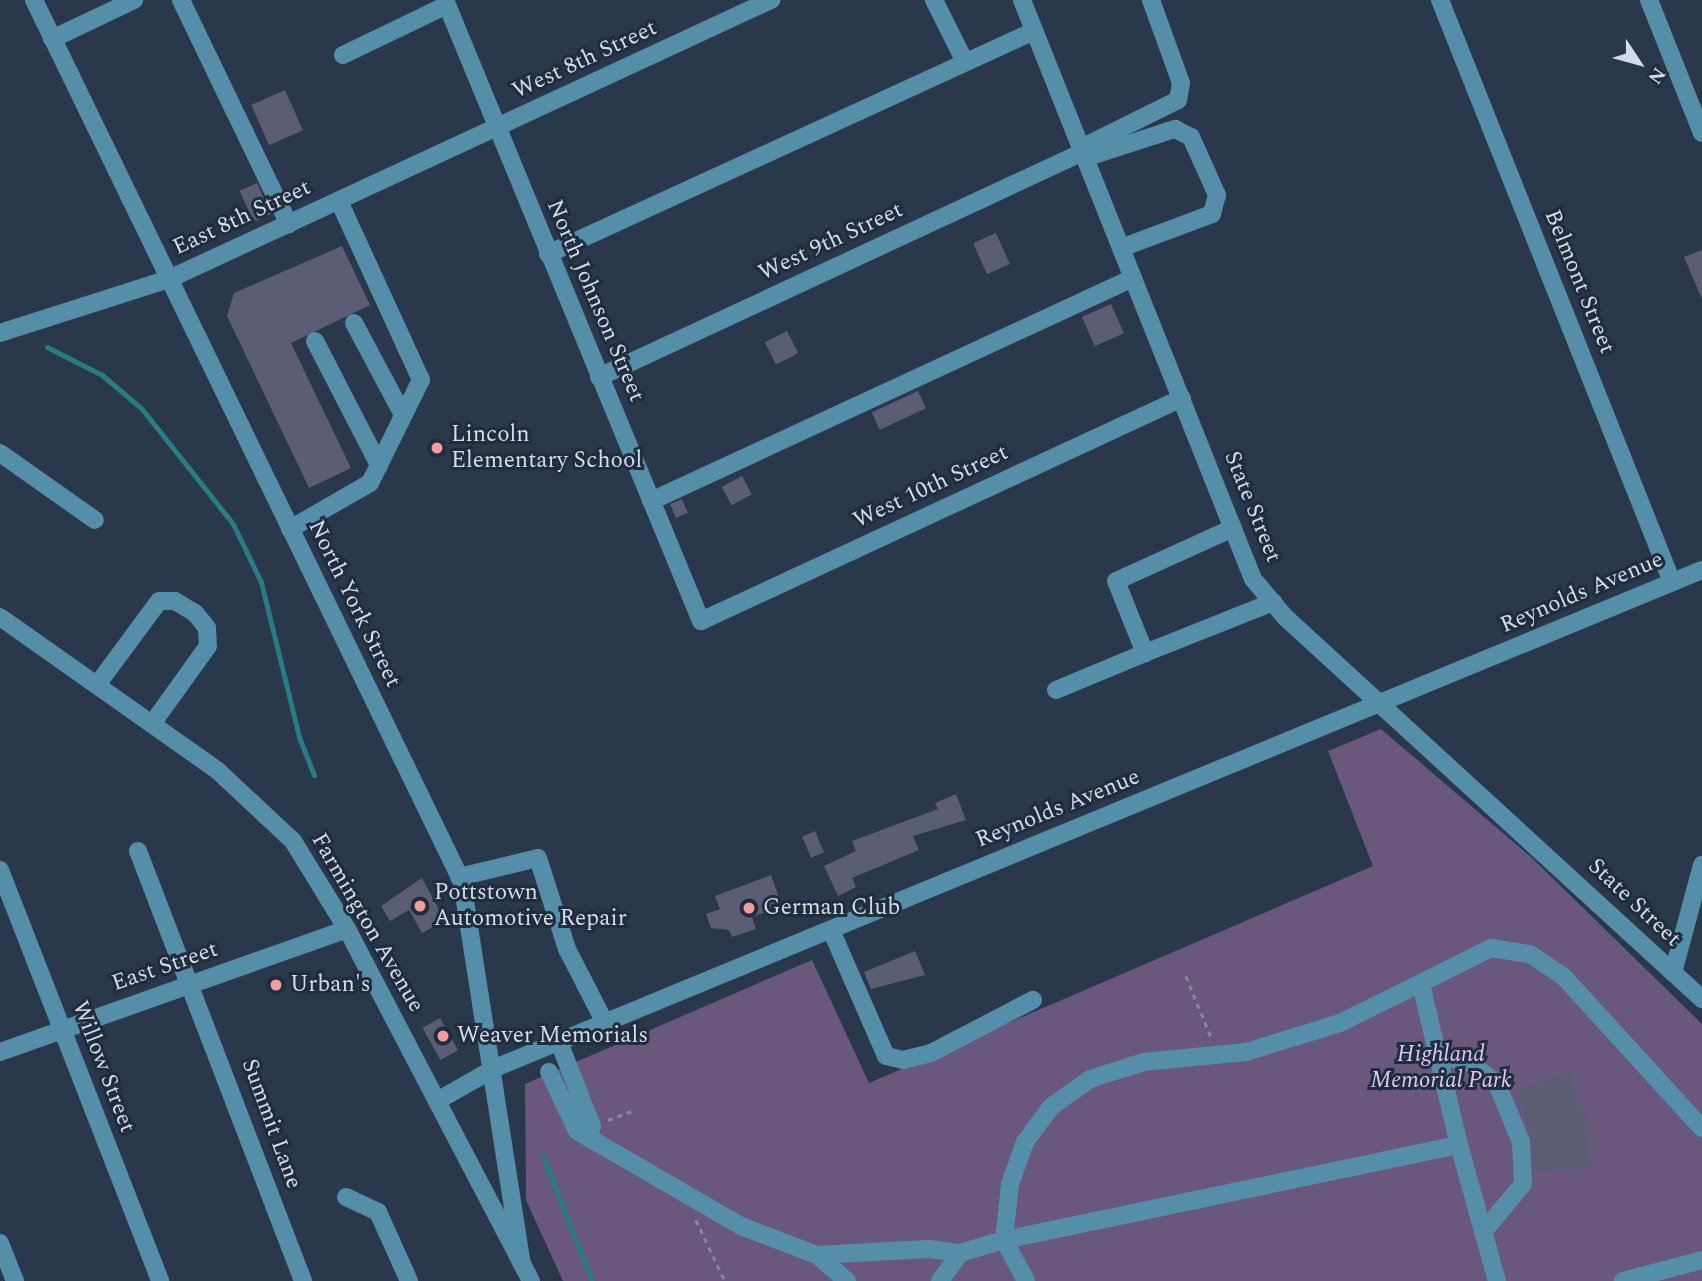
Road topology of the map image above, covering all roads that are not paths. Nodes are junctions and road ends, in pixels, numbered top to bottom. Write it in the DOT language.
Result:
graph roads {
  1 [pos="34,0"];
  2 [pos="134,0"];
  3 [pos="181,0"];
  4 [pos="771,0"];
  5 [pos="934,0"];
  6 [pos="1022,0"];
  7 [pos="1152,0"];
  8 [pos="1440,0"];
  9 [pos="1649,0"];
  10 [pos="446,3"];
  11 [pos="1034,31"];
  12 [pos="52,38"];
  13 [pos="343,55"];
  14 [pos="965,62"];
  15 [pos="496,129"];
  16 [pos="1702,134"];
  17 [pos="1083,153"];
  18 [pos="339,201"];
  19 [pos="289,224"];
  20 [pos="1121,248"];
  21 [pos="548,254"];
  22 [pos="1133,278"];
  23 [pos="169,279"];
  24 [pos="354,323"];
  25 [pos="0,333"];
  26 [pos="315,341"];
  27 [pos="599,377"];
  28 [pos="1182,398"];
  29 [pos="402,413"];
  30 [pos="0,453"];
  31 [pos="379,465"];
  32 [pos="651,501"];
  33 [pos="95,520"];
  34 [pos="1233,528"];
  35 [pos="290,529"];
  36 [pos="1702,570"];
  37 [pos="1672,582"];
  38 [pos="1273,602"];
  39 [pos="0,617"];
  40 [pos="701,621"];
  41 [pos="1145,653"];
  42 [pos="97,685"];
  43 [pos="1056,690"];
  44 [pos="1382,702"];
  45 [pos="152,724"];
  46 [pos="138,851"];
  47 [pos="1702,865"];
  48 [pos="0,870"];
  49 [pos="459,877"];
  50 [pos="347,929"];
  51 [pos="831,930"];
  52 [pos="1673,973"];
  53 [pos="193,983"];
  54 [pos="1421,984"];
  55 [pos="1702,999"];
  56 [pos="1032,1000"];
  57 [pos="605,1023"];
  58 [pos="61,1029"];
  59 [pos="559,1042"];
  60 [pos="0,1052"];
  61 [pos="1440,1056"];
  62 [pos="491,1071"];
  63 [pos="549,1072"];
  64 [pos="437,1101"];
  65 [pos="1702,1128"];
  66 [pos="590,1131"];
  67 [pos="1459,1145"];
  68 [pos="346,1197"];
  69 [pos="1483,1232"];
  70 [pos="1004,1240"];
  71 [pos="0,1243"];
  72 [pos="960,1253"];
  73 [pos="817,1255"];
  74 [pos="1702,1260"];
  75 [pos="522,1264"];
  76 [pos="15,1281"];
  77 [pos="160,1281"];
  78 [pos="303,1281"];
  79 [pos="409,1281"];
  80 [pos="531,1281"];
  81 [pos="847,1281"];
  82 [pos="940,1281"];
  83 [pos="1026,1281"];
  84 [pos="1497,1281"];
  85 [pos="1623,1281"];
  1 -- 12 [label="street, North York Street"];
  2 -- 12 [label="street"];
  3 -- 19 [label="street"];
  4 -- 15 [label="street, West 8th Street"];
  5 -- 14 [label="street"];
  6 -- 11 [label="street, State Street"];
  7 -- 17 [label="street"];
  8 -- 37 [label="street, Belmont Street"];
  9 -- 16 [label="street"];
  10 -- 13 [label="street"];
  10 -- 15 [label="street, North Johnson Street"];
  11 -- 14 [label="street"];
  11 -- 17 [label="street, State Street"];
  12 -- 23 [label="street, North York Street"];
  14 -- 21 [label="street"];
  15 -- 18 [label="street, East 8th Street"];
  15 -- 21 [label="street, North Johnson Street"];
  17 -- 20 [label="street, State Street"];
  17 -- 20 [label="street"];
  17 -- 27 [label="street, West 9th Street"];
  18 -- 19 [label="street, East 8th Street"];
  18 -- 29 [label="street"];
  19 -- 23 [label="street, East 8th Street"];
  20 -- 22 [label="street, State Street"];
  21 -- 27 [label="street, North Johnson Street"];
  22 -- 28 [label="street, State Street"];
  22 -- 32 [label="street"];
  23 -- 25 [label="street, East 8th Street"];
  23 -- 35 [label="street, North York Street"];
  24 -- 29 [label="street"];
  26 -- 31 [label="street"];
  27 -- 32 [label="street, North Johnson Street"];
  28 -- 34 [label="street, State Street"];
  28 -- 40 [label="street, West 10th Street"];
  29 -- 31 [label="street"];
  30 -- 33 [label="street"];
  31 -- 35 [label="street"];
  32 -- 40 [label="street, North Johnson Street"];
  34 -- 38 [label="street, State Street"];
  34 -- 41 [label="street"];
  35 -- 49 [label="street, North York Street"];
  36 -- 37 [label="street, Reynolds Avenue"];
  37 -- 44 [label="street, Reynolds Avenue"];
  38 -- 41 [label="street"];
  38 -- 44 [label="street, State Street"];
  39 -- 42 [label="street, Farmington Avenue"];
  41 -- 43 [label="street"];
  42 -- 45 [label="street, Farmington Avenue"];
  42 -- 45 [label="street"];
  44 -- 51 [label="street, Reynolds Avenue"];
  44 -- 52 [label="street, State Street"];
  45 -- 50 [label="street, Farmington Avenue"];
  46 -- 53 [label="street, Summit Lane"];
  47 -- 52 [label="street"];
  48 -- 58 [label="street, Willow Street"];
  49 -- 57 [label="street"];
  49 -- 62 [label="street, North York Street"];
  50 -- 53 [label="street, East Street"];
  50 -- 64 [label="street, Farmington Avenue"];
  51 -- 56 [label="street"];
  51 -- 57 [label="street, Reynolds Avenue"];
  52 -- 55 [label="street, State Street"];
  53 -- 58 [label="street, East Street"];
  53 -- 78 [label="street, Summit Lane"];
  54 -- 61 [label="street"];
  54 -- 65 [label="street"];
  54 -- 70 [label="street"];
  57 -- 59 [label="street, Reynolds Avenue"];
  58 -- 60 [label="street, East Street"];
  58 -- 77 [label="street, Willow Street"];
  59 -- 62 [label="street, Reynolds Avenue"];
  59 -- 66 [label="street"];
  61 -- 67 [label="street"];
  61 -- 69 [label="street"];
  62 -- 64 [label="street, Reynolds Avenue"];
  62 -- 75 [label="street, North York Street"];
  63 -- 66 [label="street"];
  64 -- 75 [label="street, Farmington Avenue"];
  66 -- 73 [label="street"];
  67 -- 69 [label="street"];
  67 -- 70 [label="street"];
  68 -- 79 [label="street"];
  69 -- 84 [label="street"];
  70 -- 72 [label="street"];
  70 -- 83 [label="street"];
  71 -- 76 [label="street"];
  72 -- 73 [label="street"];
  72 -- 82 [label="street"];
  73 -- 81 [label="street"];
  74 -- 85 [label="street"];
  75 -- 80 [label="street, Farmington Avenue"];
}
